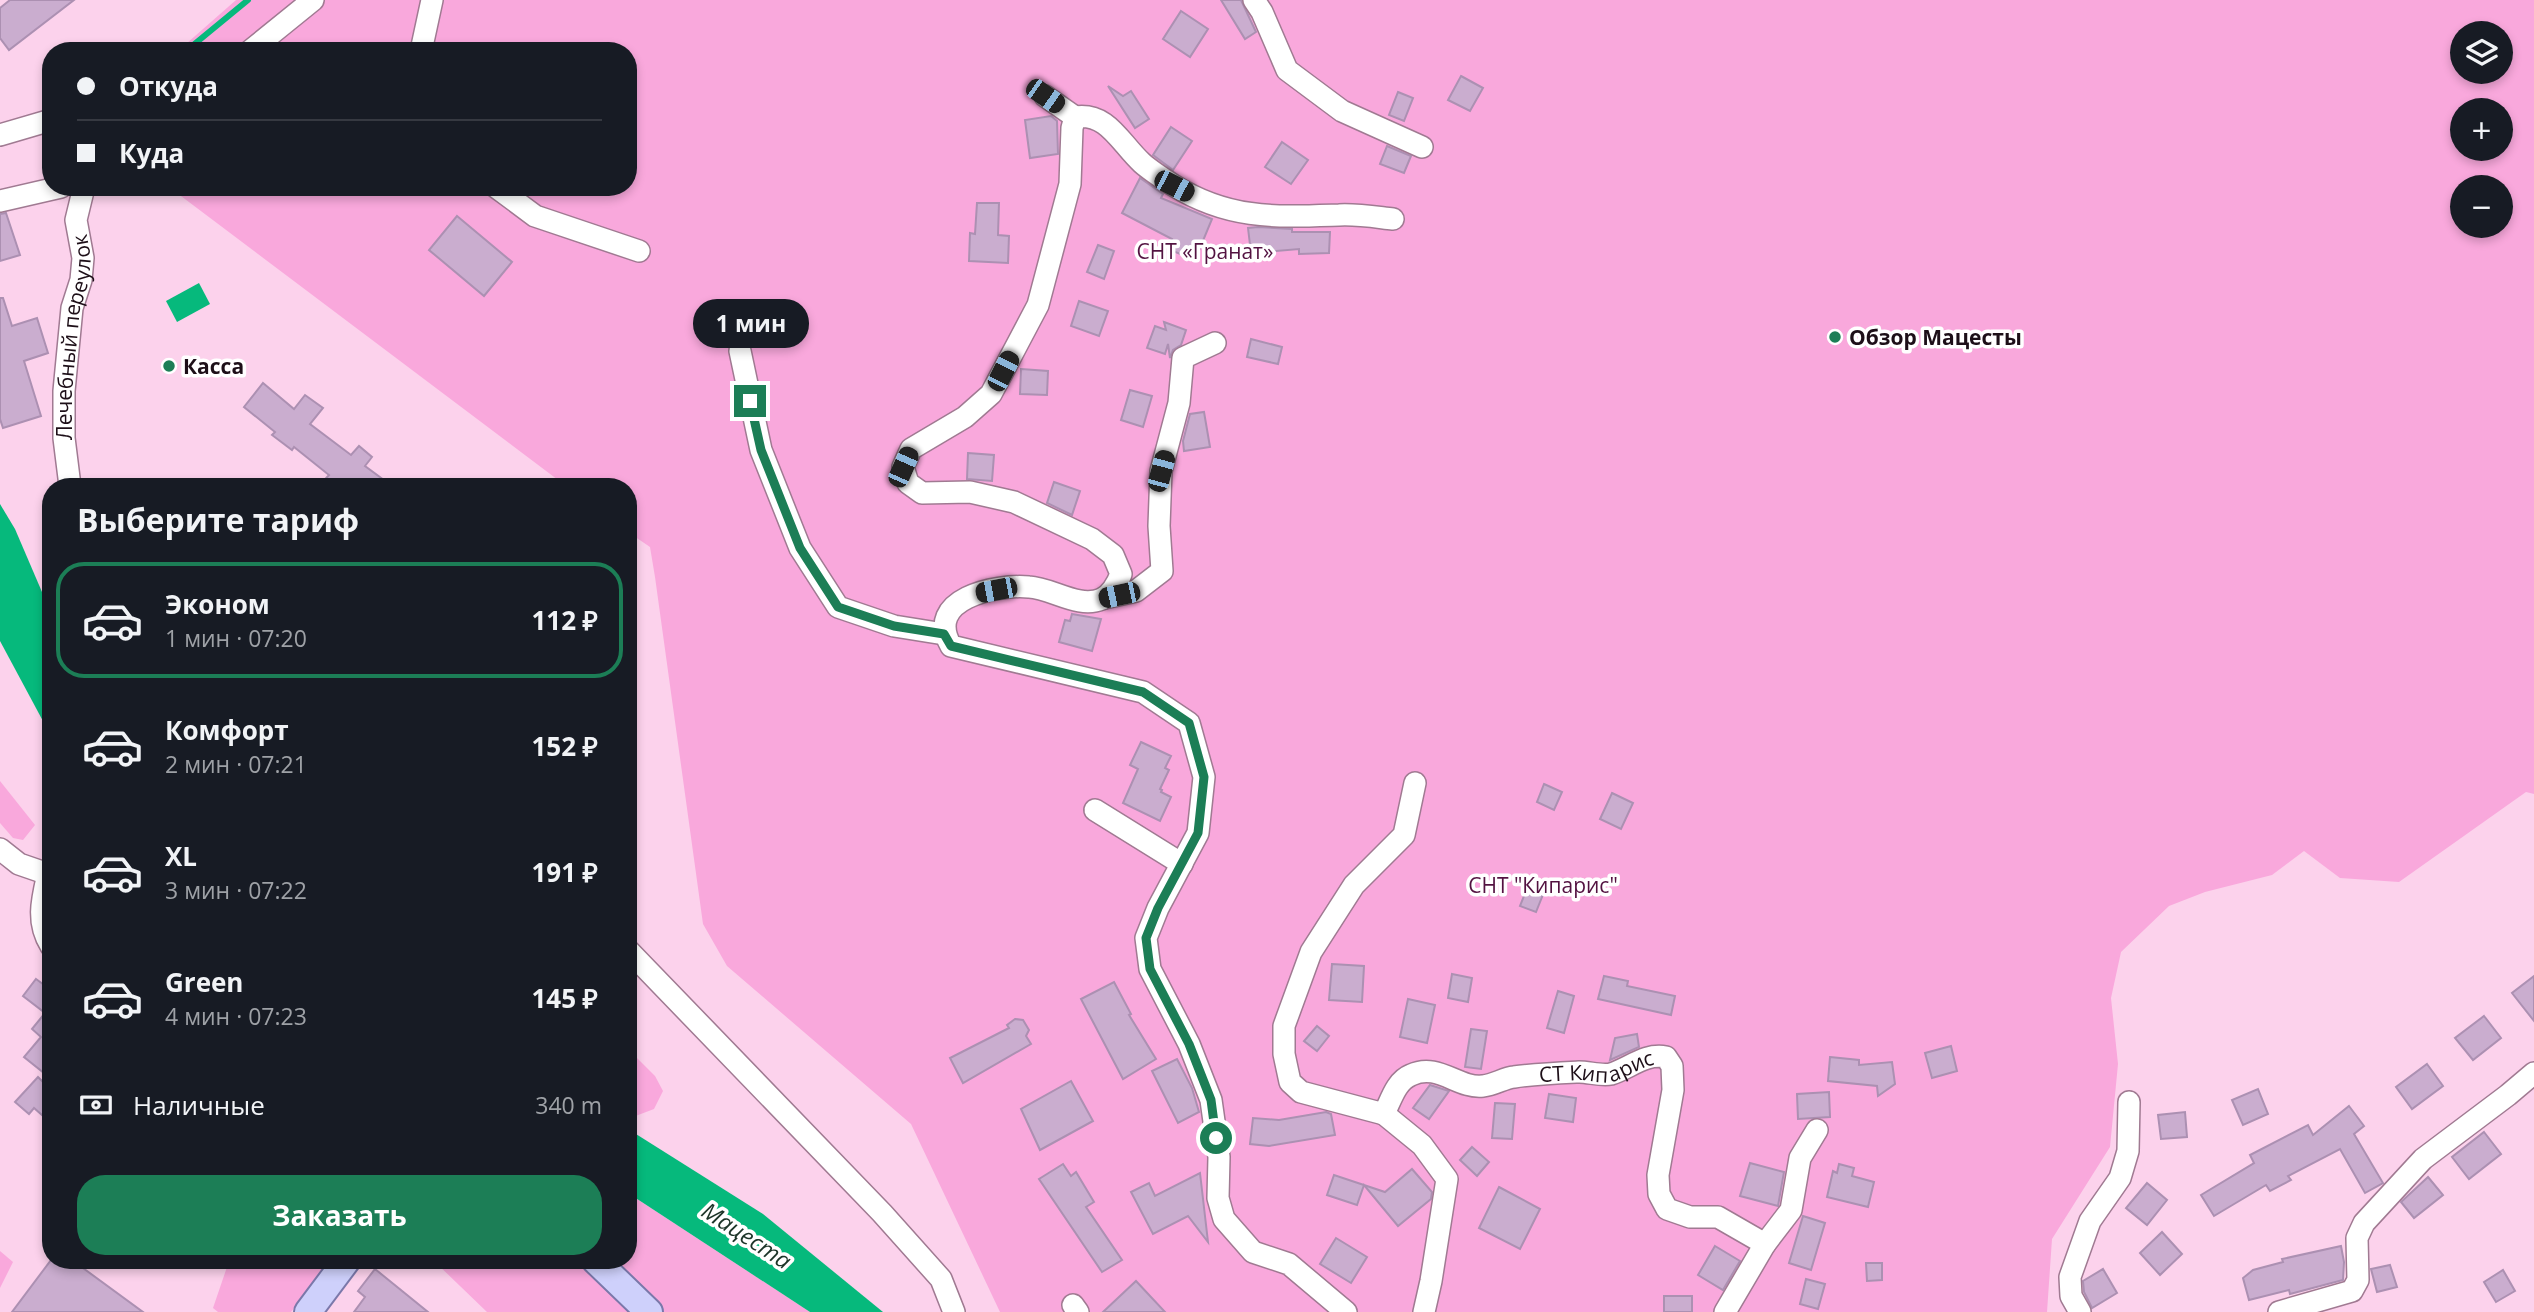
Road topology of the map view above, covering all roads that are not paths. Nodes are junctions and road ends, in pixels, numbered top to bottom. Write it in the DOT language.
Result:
graph roads {
  1 [pos="313,0"];
  2 [pos="432,0"];
  3 [pos="1254,0"];
  4 [pos="261,42"];
  5 [pos="423,42"];
  6 [pos="1045,96"];
  7 [pos="1075,117"];
  8 [pos="42,123"];
  9 [pos="0,135"];
  10 [pos="1422,147"];
  11 [pos="42,191"];
  12 [pos="81,196"];
  13 [pos="508,196"];
  14 [pos="0,201"];
  15 [pos="1393,219"];
  16 [pos="639,251"];
  17 [pos="1216,343"];
  18 [pos="740,351"];
  19 [pos="69,478"];
  20 [pos="1102,598"];
  21 [pos="944,634"];
  22 [pos="1415,782"];
  23 [pos="1095,810"];
  24 [pos="0,849"];
  25 [pos="1182,864"];
  26 [pos="42,871"];
  27 [pos="42,901"];
  28 [pos="42,926"];
  29 [pos="637,959"];
  30 [pos="2534,1073"];
  31 [pos="2129,1102"];
  32 [pos="1384,1114"];
  33 [pos="1817,1130"];
  34 [pos="1765,1244"];
  35 [pos="340,1269"];
  36 [pos="604,1269"];
  37 [pos="308,1312"];
  38 [pos="649,1312"];
  39 [pos="954,1312"];
  40 [pos="1346,1312"];
  41 [pos="1424,1312"];
  42 [pos="1725,1312"];
  43 [pos="2080,1312"];
  44 [pos="2279,1312"];
  1 -- 4 [label="street"];
  2 -- 5 [label="street"];
  3 -- 10 [label="street"];
  6 -- 7 [label="street"];
  7 -- 15 [label="street"];
  7 -- 20 [label="street"];
  8 -- 9 [label="street"];
  11 -- 14 [label="street"];
  12 -- 19 [label="street, Лечебный переулок"];
  13 -- 16 [label="street"];
  17 -- 20 [label="street"];
  18 -- 21 [label="street"];
  20 -- 21 [label="street"];
  21 -- 25 [label="street"];
  22 -- 32 [label="street"];
  23 -- 25 [label="street"];
  24 -- 26 [label="street"];
  25 -- 40 [label="street"];
  27 -- 28 [label="street"];
  29 -- 39 [label="street"];
  30 -- 44 [label="street"];
  31 -- 43 [label="street"];
  32 -- 34 [label="street, СТ Кипарис"];
  32 -- 41 [label="street"];
  33 -- 34 [label="street"];
  34 -- 42 [label="street"];
  35 -- 37 [label="main road"];
  36 -- 38 [label="main road"];
}
